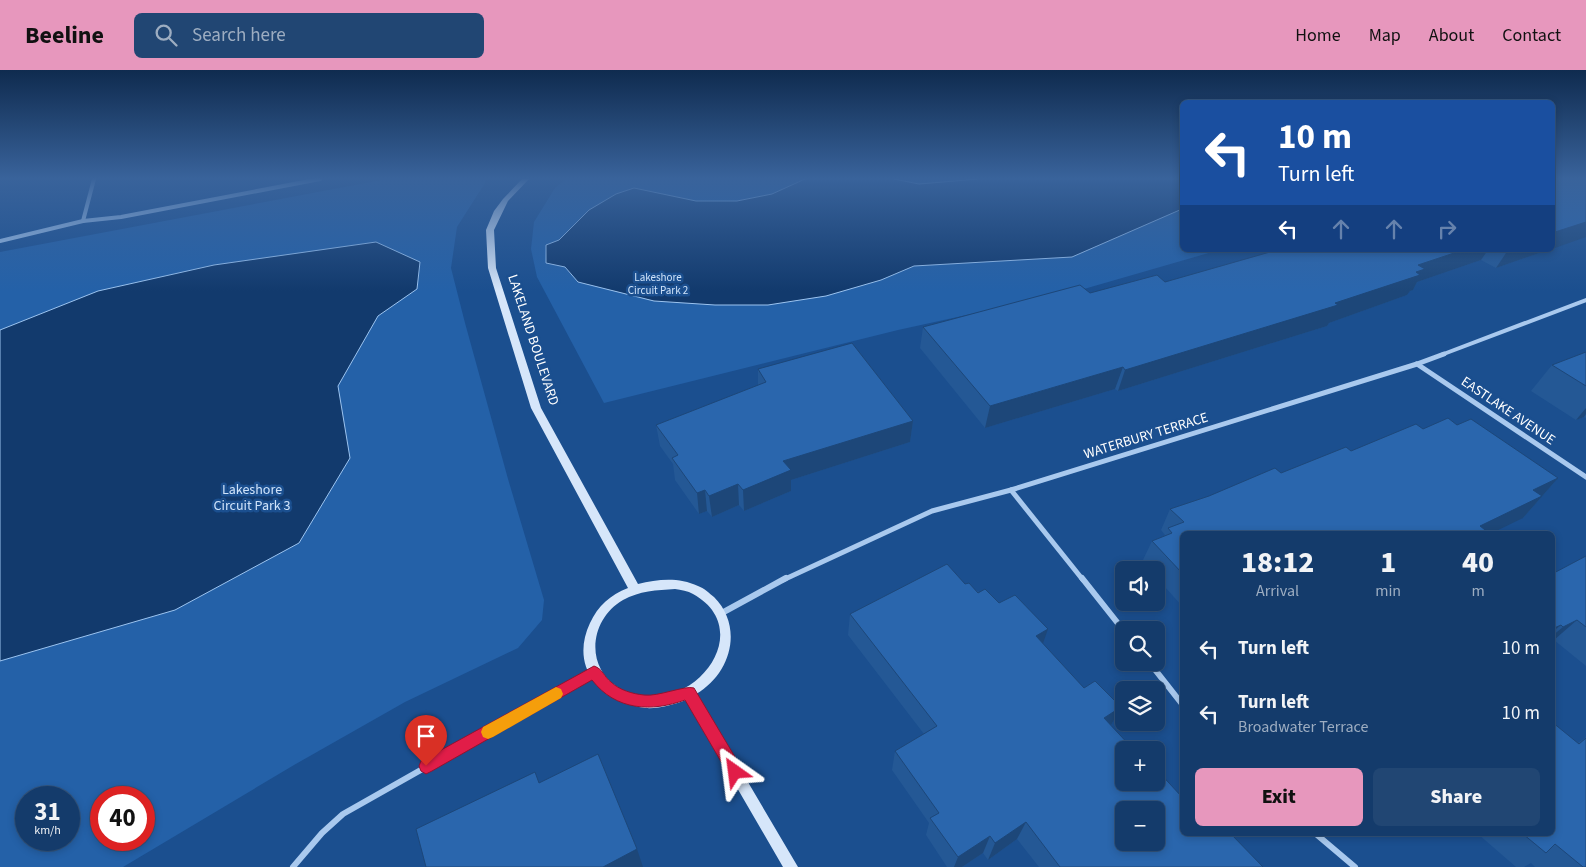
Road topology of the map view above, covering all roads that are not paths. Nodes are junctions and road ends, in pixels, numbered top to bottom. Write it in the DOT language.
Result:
graph roads {
  1 [pos="84,216"];
  2 [pos="130,216"];
  3 [pos="496,216"];
  4 [pos="83,221"];
  5 [pos="0,241"];
  6 [pos="1586,300"];
  7 [pos="1417,364"];
  8 [pos="1586,478"];
  9 [pos="1011,490"];
  10 [pos="635,589"];
  11 [pos="720,614"];
  12 [pos="1116,621"];
  13 [pos="1156,671"];
  14 [pos="594,672"];
  15 [pos="689,693"];
  16 [pos="1180,701"];
  17 [pos="1318,836"];
  18 [pos="292,867"];
  19 [pos="791,867"];
  20 [pos="1354,867"];
  1 -- 4 [label="street"];
  2 -- 4 [label="street"];
  3 -- 10 [label="street, LAKELAND BOULEVARD"];
  4 -- 5 [label="street"];
  6 -- 7 [label="street, WATERBURY TERRACE"];
  7 -- 8 [label="street, EASTLAKE AVENUE"];
  7 -- 9 [label="street, WATERBURY TERRACE"];
  9 -- 11 [label="street, WATERBURY TERRACE"];
  9 -- 12 [label="street"];
  10 -- 11 [label="street"];
  10 -- 14 [label="street"];
  11 -- 15 [label="street"];
  13 -- 16 [label="street"];
  14 -- 15 [label="street"];
  14 -- 18 [label="street"];
  15 -- 19 [label="street"];
  17 -- 20 [label="street"];
}
